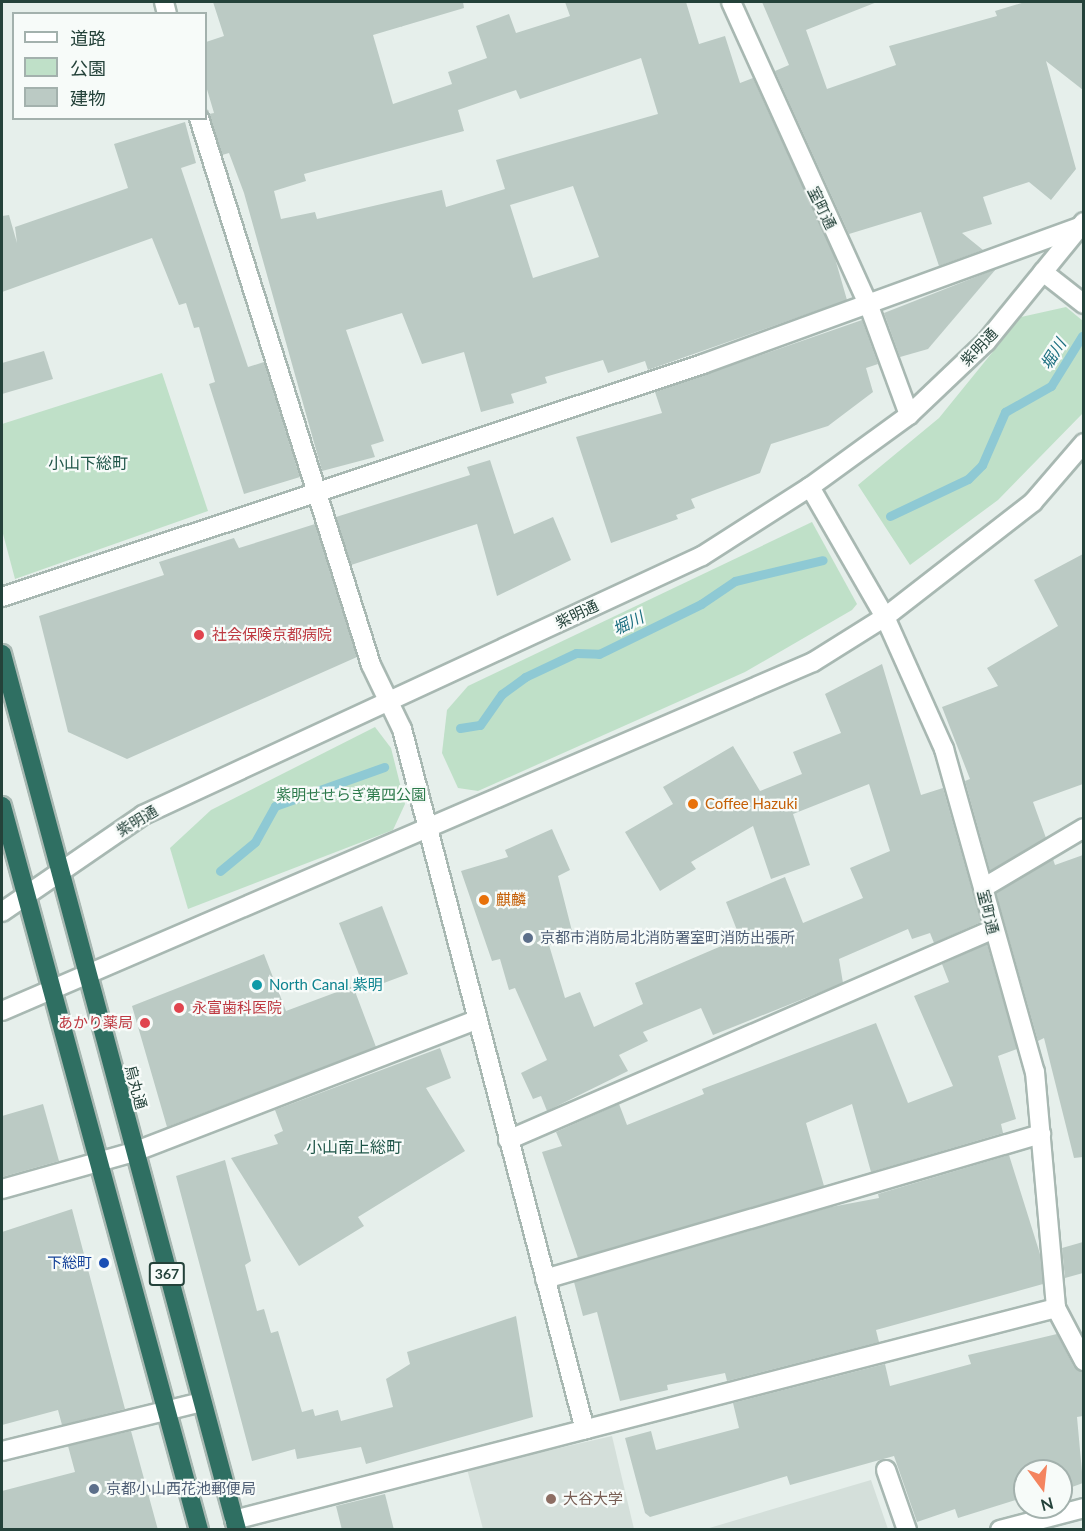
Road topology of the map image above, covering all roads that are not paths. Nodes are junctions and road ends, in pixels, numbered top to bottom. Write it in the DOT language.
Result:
graph roads {
  1 [pos="731,2"];
  2 [pos="200,120"];
  3 [pos="1082,224"];
  4 [pos="1043,272"];
  5 [pos="1083,304"];
  6 [pos="869,306"];
  7 [pos="909,415"];
  8 [pos="1083,443"];
  9 [pos="810,487"];
  10 [pos="317,489"];
  11 [pos="2,597"];
  12 [pos="885,617"];
  13 [pos="2,654"];
  14 [pos="388,700"];
  15 [pos="2,806"];
  16 [pos="1083,828"];
  17 [pos="426,832"];
  18 [pos="60,872"];
  19 [pos="983,888"];
  20 [pos="27,895"];
  21 [pos="2,912"];
  22 [pos="992,930"];
  23 [pos="88,974"];
  24 [pos="53,989"];
  25 [pos="2,1011"];
  26 [pos="476,1020"];
  27 [pos="1041,1134"];
  28 [pos="508,1140"];
  29 [pos="134,1152"];
  30 [pos="99,1162"];
  31 [pos="2,1189"];
  32 [pos="544,1279"];
  33 [pos="1056,1308"];
  34 [pos="1083,1361"];
  35 [pos="201,1402"];
  36 [pos="166,1410"];
  37 [pos="585,1430"];
  38 [pos="2,1451"];
  39 [pos="886,1470"];
  40 [pos="1083,1508"];
  41 [pos="235,1525"];
  42 [pos="199,1530"];
  43 [pos="907,1530"];
  44 [pos="1000,1530"];
  1 -- 6 [label="street, 室町通"];
  2 -- 10 [label="street"];
  3 -- 4 [label="street, 紫明通"];
  3 -- 6 [label="street"];
  4 -- 5 [label="street"];
  4 -- 7 [label="street, 紫明通"];
  6 -- 7 [label="street, 室町通"];
  6 -- 10 [label="street"];
  7 -- 9 [label="street, 紫明通"];
  8 -- 12 [label="street"];
  9 -- 12 [label="street, 室町通"];
  9 -- 14 [label="street, 紫明通"];
  10 -- 11 [label="street"];
  10 -- 14 [label="street"];
  12 -- 17 [label="street"];
  12 -- 19 [label="street, 室町通"];
  13 -- 18 [label="highway, 烏丸通 / 367"];
  14 -- 17 [label="street"];
  14 -- 18 [label="street, 紫明通"];
  15 -- 20 [label="highway, 367"];
  16 -- 19 [label="street"];
  17 -- 23 [label="street"];
  17 -- 26 [label="street"];
  18 -- 20 [label="street, 紫明通"];
  18 -- 23 [label="highway, 烏丸通 / 367"];
  19 -- 22 [label="street, 室町通"];
  20 -- 21 [label="street, 紫明通"];
  20 -- 24 [label="highway, 367"];
  22 -- 27 [label="street, 室町通"];
  22 -- 28 [label="street"];
  23 -- 24 [label="street"];
  23 -- 29 [label="highway, 烏丸通 / 367"];
  24 -- 25 [label="street"];
  24 -- 30 [label="highway, 367"];
  26 -- 28 [label="street"];
  26 -- 29 [label="street"];
  27 -- 32 [label="street"];
  27 -- 33 [label="street, 室町通"];
  28 -- 32 [label="street"];
  29 -- 30 [label="street"];
  29 -- 35 [label="highway, 烏丸通 / 367"];
  30 -- 31 [label="street"];
  30 -- 36 [label="highway, 367"];
  32 -- 37 [label="street"];
  33 -- 34 [label="street, 室町通"];
  33 -- 37 [label="street"];
  35 -- 36 [label="street"];
  35 -- 41 [label="highway, 烏丸通 / 367"];
  36 -- 38 [label="street"];
  36 -- 42 [label="highway, 367"];
  37 -- 41 [label="street"];
  39 -- 43 [label="street"];
  40 -- 44 [label="street"];
}
